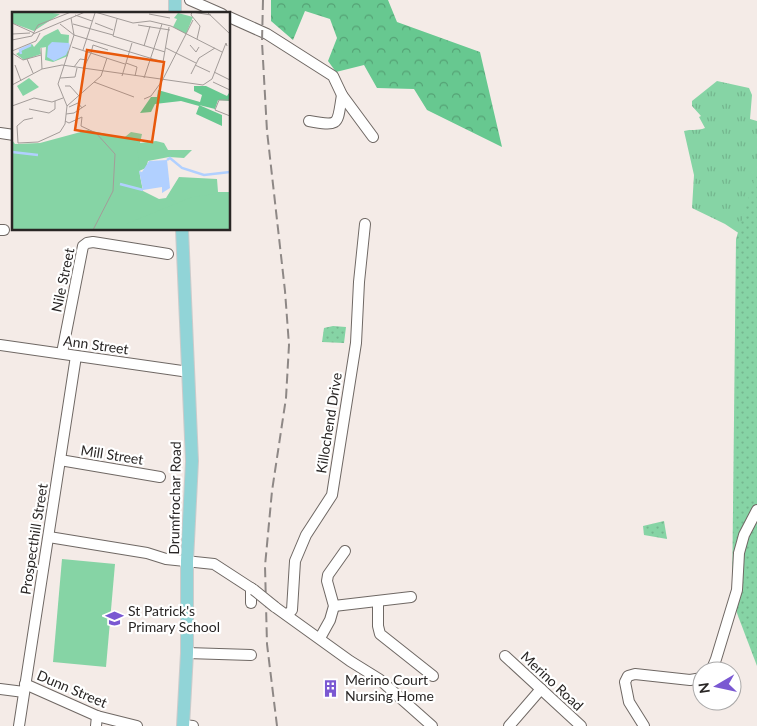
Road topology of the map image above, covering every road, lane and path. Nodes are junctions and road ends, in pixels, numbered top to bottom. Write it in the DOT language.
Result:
graph roads {
  1 [pos="190,0"];
  2 [pos="217,12"];
  3 [pos="230,17"];
  4 [pos="342,95"];
  5 [pos="310,121"];
  6 [pos="373,137"];
  7 [pos="365,224"];
  8 [pos="182,230"];
  9 [pos="168,254"];
  10 [pos="0,345"];
  11 [pos="62,353"];
  12 [pos="76,356"];
  13 [pos="189,372"];
  14 [pos="60,460"];
  15 [pos="160,477"];
  16 [pos="757,510"];
  17 [pos="49,537"];
  18 [pos="345,551"];
  19 [pos="187,561"];
  20 [pos="253,589"];
  21 [pos="411,597"];
  22 [pos="378,601"];
  23 [pos="251,603"];
  24 [pos="334,606"];
  25 [pos="287,615"];
  26 [pos="320,638"];
  27 [pos="187,653"];
  28 [pos="251,655"];
  29 [pos="505,656"];
  30 [pos="715,661"];
  31 [pos="433,676"];
  32 [pos="692,680"];
  33 [pos="25,688"];
  34 [pos="0,689"];
  35 [pos="540,689"];
  36 [pos="96,721"];
  37 [pos="19,726"];
  38 [pos="137,726"];
  39 [pos="186,726"];
  40 [pos="432,726"];
  41 [pos="509,726"];
  42 [pos="581,726"];
  43 [pos="644,726"];
  1 -- 2 [label="street"];
  3 -- 4 [label="street"];
  4 -- 5 [label="street"];
  4 -- 6 [label="street"];
  7 -- 25 [label="street, Killochend Drive"];
  8 -- 13 [label="main road, Drumfrochar Road"];
  9 -- 11 [label="street, Nile Street"];
  10 -- 11 [label="street, Ann Street"];
  11 -- 12 [label="street, Ann Street"];
  12 -- 13 [label="street, Ann Street"];
  12 -- 14 [label="street, Prospecthill Street"];
  13 -- 19 [label="main road, Drumfrochar Road"];
  14 -- 15 [label="street, Mill Street"];
  14 -- 17 [label="street, Prospecthill Street"];
  16 -- 30 [label="street"];
  17 -- 19 [label="street"];
  17 -- 33 [label="street, Prospecthill Street"];
  18 -- 24 [label="street"];
  19 -- 20 [label="street, Drumfrochar Road"];
  19 -- 27 [label="main road"];
  20 -- 23 [label="street"];
  20 -- 25 [label="street, Drumfrochar Road, bridge"];
  21 -- 22 [label="street"];
  22 -- 24 [label="street"];
  22 -- 31 [label="street"];
  24 -- 26 [label="street"];
  25 -- 26 [label="street, Drumfrochar Road"];
  26 -- 40 [label="street, Drumfrochar Road"];
  27 -- 28 [label="street"];
  27 -- 39 [label="main road"];
  29 -- 35 [label="street, Merino Road"];
  32 -- 43 [label="street"];
  33 -- 34 [label="street, Dunn Street"];
  33 -- 36 [label="street, Dunn Street"];
  33 -- 37 [label="street, Prospecthill Street"];
  35 -- 41 [label="street"];
  35 -- 42 [label="street, Merino Road"];
  36 -- 38 [label="street, Dunn Street"];
}
